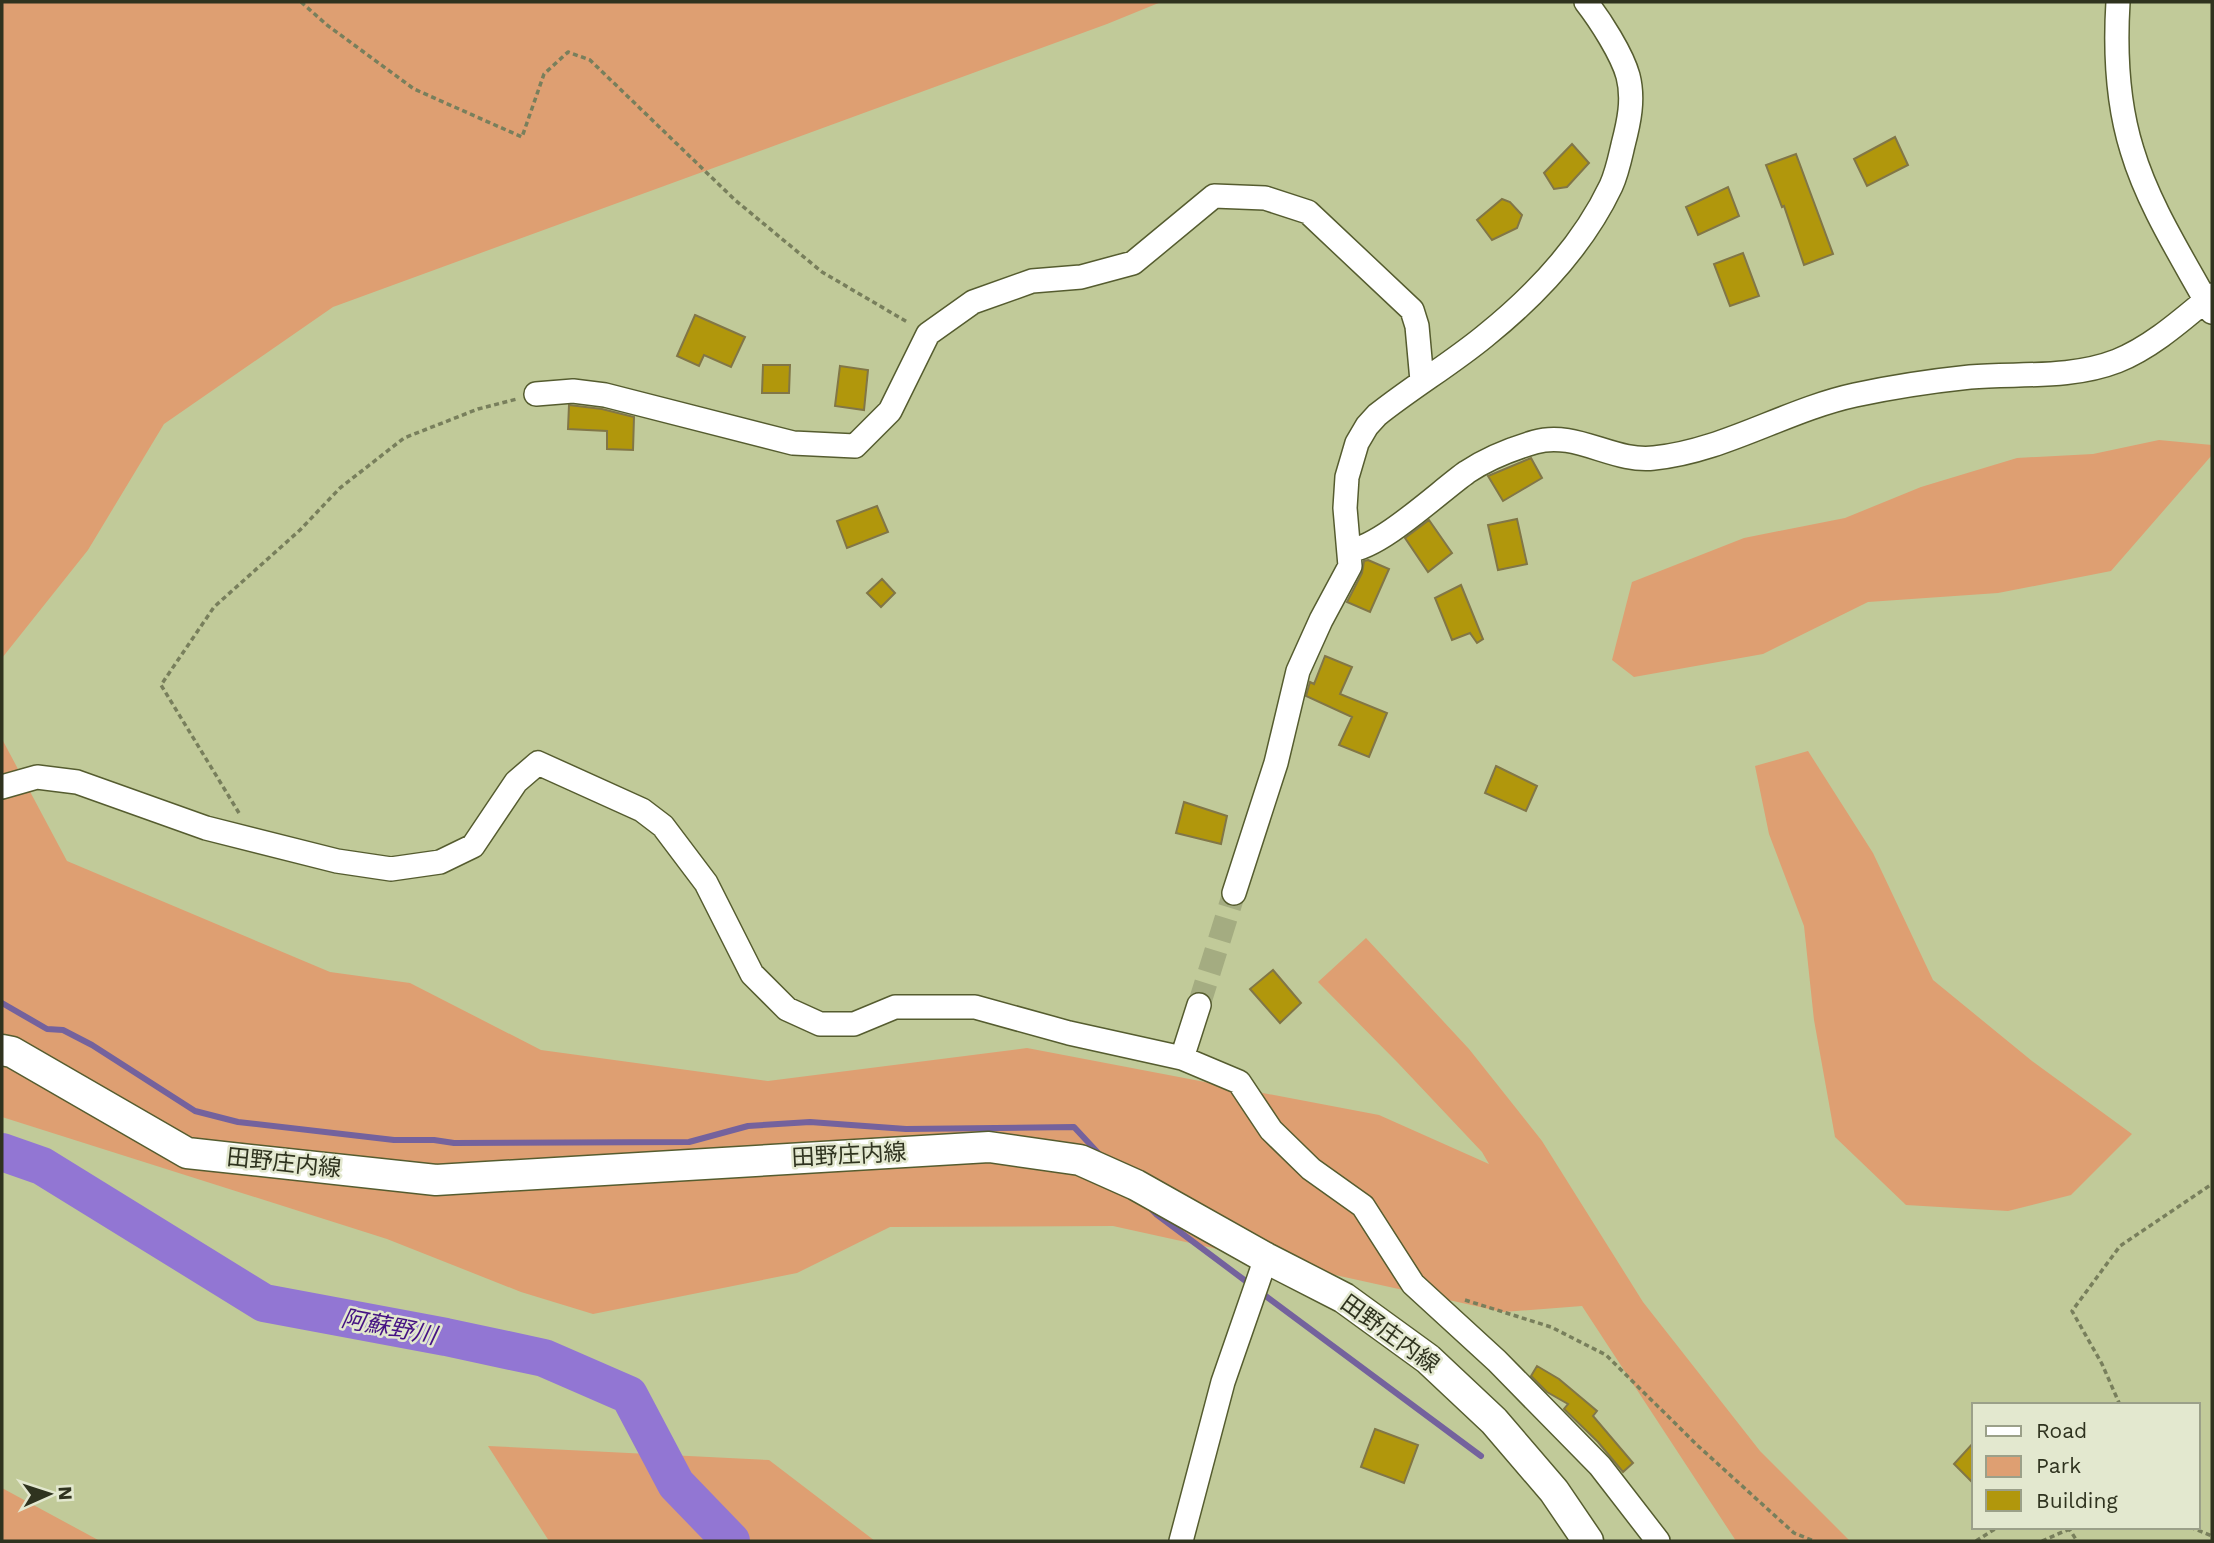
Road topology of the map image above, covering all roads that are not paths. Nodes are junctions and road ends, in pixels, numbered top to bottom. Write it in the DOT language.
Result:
graph roads {
  1 [pos="1586,2"];
  2 [pos="2118,2"];
  3 [pos="2210,303"];
  4 [pos="1422,381"];
  5 [pos="536,394"];
  6 [pos="1350,550"];
  7 [pos="2,787"];
  8 [pos="1234,893"];
  9 [pos="1199,1005"];
  10 [pos="2,1050"];
  11 [pos="1182,1058"];
  12 [pos="1266,1258"];
  13 [pos="1181,1541"];
  14 [pos="1588,1541"];
  15 [pos="1658,1541"];
  1 -- 4 [label="street"];
  2 -- 3 [label="street"];
  3 -- 6 [label="street"];
  4 -- 5 [label="street"];
  4 -- 6 [label="street"];
  6 -- 8 [label="street"];
  7 -- 11 [label="street"];
  9 -- 11 [label="street"];
  10 -- 12 [label="main road, 田野庄内線"];
  11 -- 15 [label="street"];
  12 -- 13 [label="street"];
  12 -- 14 [label="main road, 田野庄内線"];
}
